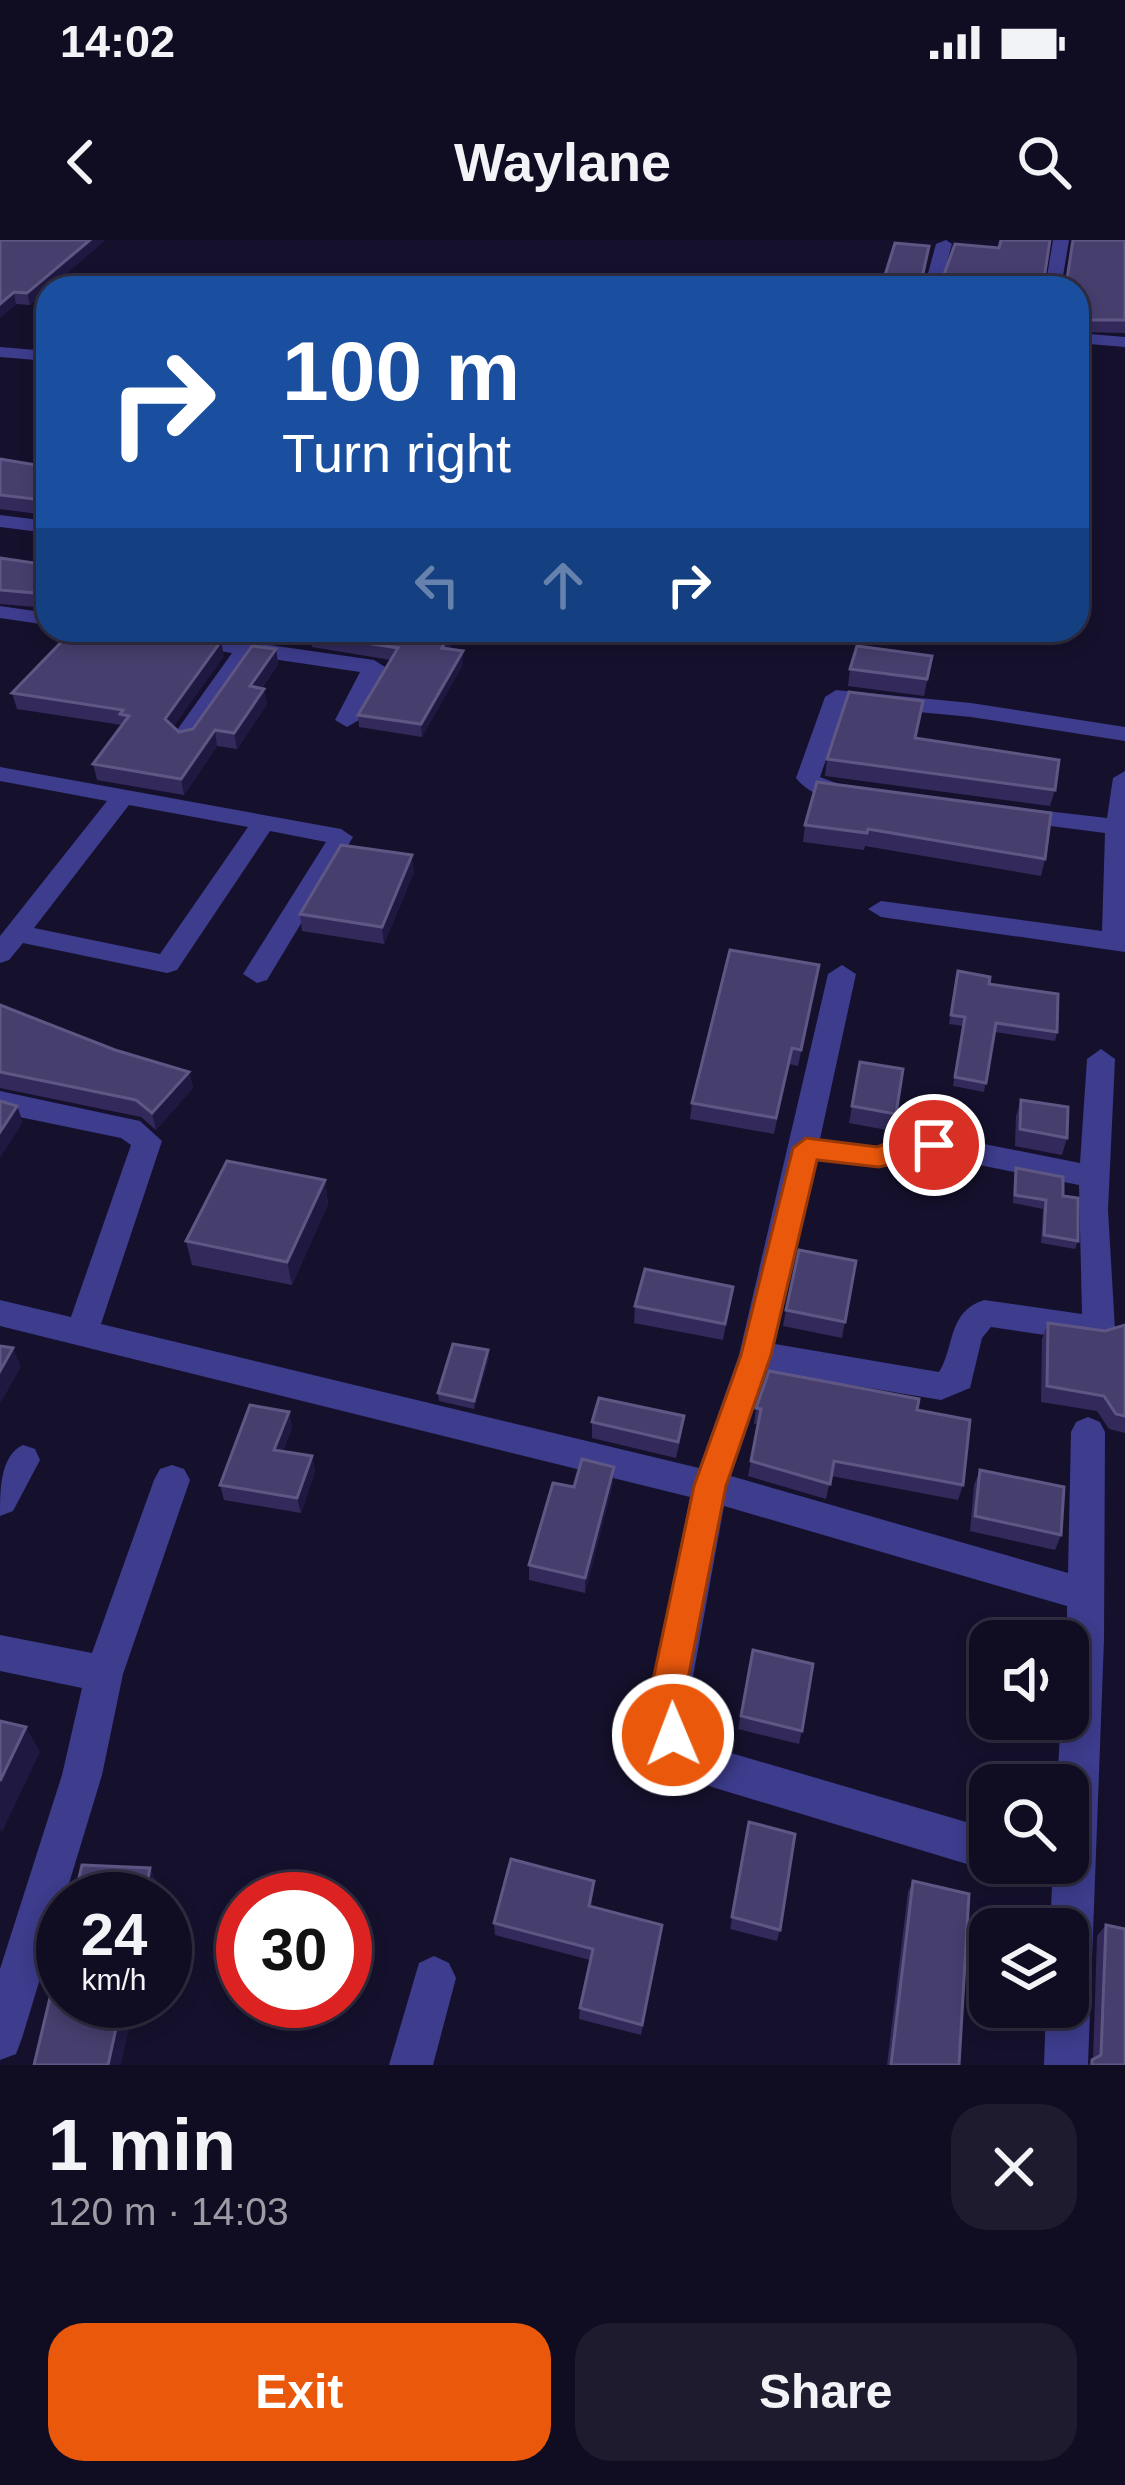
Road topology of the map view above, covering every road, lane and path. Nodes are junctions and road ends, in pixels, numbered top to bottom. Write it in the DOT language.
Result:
graph roads {
  1 [pos="1060,240"];
  2 [pos="944,244"];
  3 [pos="935,276"];
  4 [pos="1055,276"];
  5 [pos="1089,339"];
  6 [pos="1125,342"];
  7 [pos="0,352"];
  8 [pos="36,355"];
  9 [pos="0,521"];
  10 [pos="36,526"];
  11 [pos="0,612"];
  12 [pos="36,617"];
  13 [pos="204,642"];
  14 [pos="246,648"];
  15 [pos="347,720"];
  16 [pos="1125,734"];
  17 [pos="184,736"];
  18 [pos="0,774"];
  19 [pos="1125,778"];
  20 [pos="888,798"];
  21 [pos="122,799"];
  22 [pos="980,809"];
  23 [pos="263,823"];
  24 [pos="1118,827"];
  25 [pos="881,909"];
  26 [pos="1120,942"];
  27 [pos="8,944"];
  28 [pos="257,974"];
  29 [pos="842,974"];
  30 [pos="1100,1059"];
  31 [pos="0,1102"];
  32 [pos="806,1148"];
  33 [pos="1095,1177"];
  34 [pos="0,1313"];
  35 [pos="1112,1332"];
  36 [pos="82,1333"];
  37 [pos="756,1355"];
  38 [pos="1088,1432"];
  39 [pos="23,1460"];
  40 [pos="172,1480"];
  41 [pos="710,1486"];
  42 [pos="0,1500"];
  43 [pos="1083,1594"];
  44 [pos="0,1653"];
  45 [pos="104,1673"];
  46 [pos="1066,1764"];
  47 [pos="969,1844"];
  48 [pos="1056,1884"];
  49 [pos="434,1978"];
  50 [pos="0,2038"];
  51 [pos="411,2065"];
  52 [pos="1066,2065"];
  1 -- 4 [label="street"];
  2 -- 3 [label="street"];
  5 -- 6 [label="street"];
  7 -- 8 [label="street"];
  9 -- 10 [label="street"];
  11 -- 12 [label="street"];
  13 -- 14 [label="street"];
  14 -- 15 [label="street"];
  14 -- 17 [label="street"];
  16 -- 20 [label="street"];
  18 -- 21 [label="street"];
  19 -- 24 [label="street"];
  21 -- 23 [label="street"];
  21 -- 27 [label="street"];
  22 -- 24 [label="street"];
  23 -- 27 [label="street"];
  23 -- 28 [label="street"];
  24 -- 26 [label="street"];
  25 -- 26 [label="street"];
  29 -- 32 [label="street"];
  30 -- 33 [label="street"];
  31 -- 36 [label="street"];
  32 -- 33 [label="street"];
  32 -- 37 [label="street"];
  33 -- 35 [label="street"];
  34 -- 36 [label="street"];
  35 -- 37 [label="street"];
  36 -- 41 [label="street"];
  37 -- 41 [label="street"];
  38 -- 43 [label="street"];
  39 -- 42 [label="street"];
  40 -- 45 [label="street"];
  41 -- 43 [label="street"];
  41 -- 47 [label="street"];
  43 -- 46 [label="street"];
  44 -- 45 [label="street"];
  45 -- 50 [label="street"];
  48 -- 52 [label="street"];
  49 -- 51 [label="street"];
}
